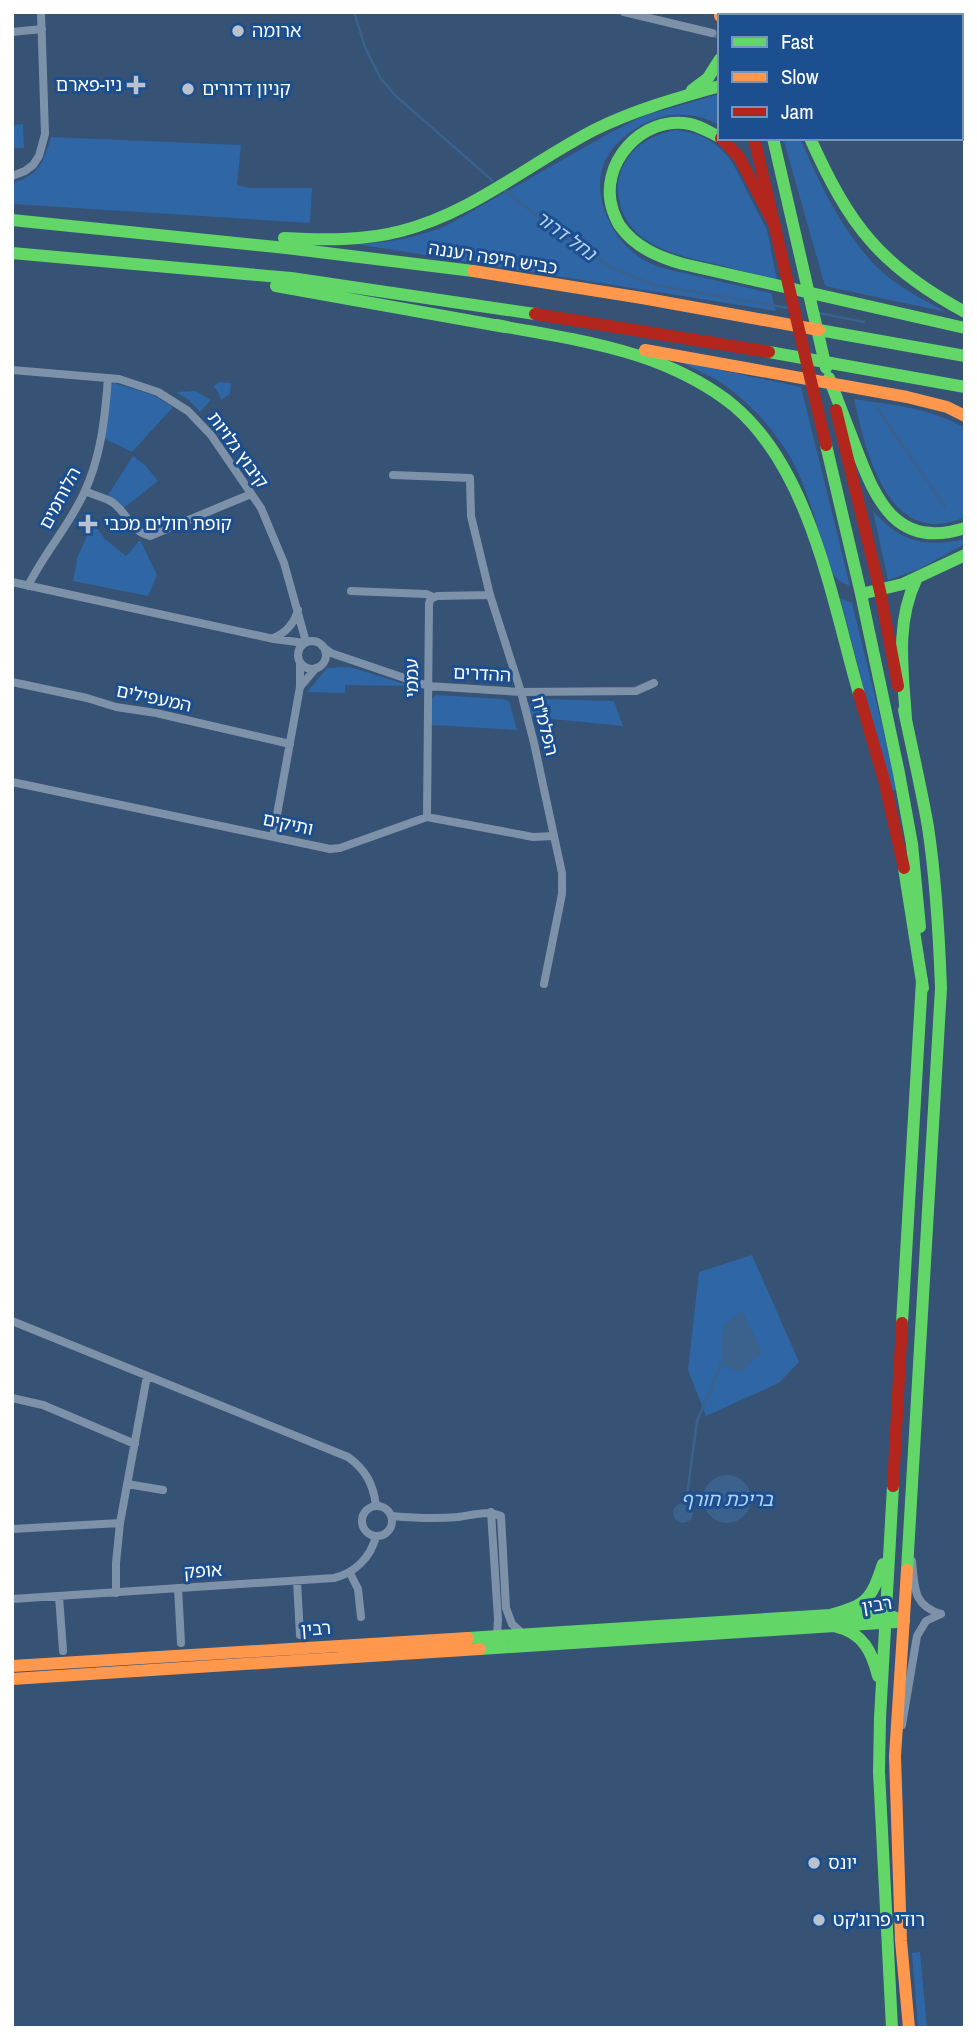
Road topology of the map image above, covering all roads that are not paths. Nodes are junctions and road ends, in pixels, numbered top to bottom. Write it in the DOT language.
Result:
graph roads {
  1 [pos="41,12"];
  2 [pos="624,12"];
  3 [pos="42,29"];
  4 [pos="12,32"];
  5 [pos="712,33"];
  6 [pos="718,62"];
  7 [pos="718,87"];
  8 [pos="680,97"];
  9 [pos="718,137"];
  10 [pos="722,140"];
  11 [pos="754,140"];
  12 [pos="773,140"];
  13 [pos="811,140"];
  14 [pos="12,176"];
  15 [pos="12,220"];
  16 [pos="777,232"];
  17 [pos="12,253"];
  18 [pos="173,267"];
  19 [pos="965,312"];
  20 [pos="496,325"];
  21 [pos="965,328"];
  22 [pos="965,356"];
  23 [pos="12,370"];
  24 [pos="108,378"];
  25 [pos="965,387"];
  26 [pos="965,416"];
  27 [pos="847,438"];
  28 [pos="393,475"];
  29 [pos="85,491"];
  30 [pos="251,494"];
  31 [pos="965,528"];
  32 [pos="965,555"];
  33 [pos="916,580"];
  34 [pos="12,582"];
  35 [pos="29,586"];
  36 [pos="351,591"];
  37 [pos="880,591"];
  38 [pos="861,594"];
  39 [pos="490,595"];
  40 [pos="433,597"];
  41 [pos="298,610"];
  42 [pos="273,638"];
  43 [pos="305,642"];
  44 [pos="323,647"];
  45 [pos="299,658"];
  46 [pos="354,661"];
  47 [pos="318,667"];
  48 [pos="12,682"];
  49 [pos="653,683"];
  50 [pos="300,687"];
  51 [pos="428,687"];
  52 [pos="520,692"];
  53 [pos="906,719"];
  54 [pos="290,744"];
  55 [pos="12,782"];
  56 [pos="427,817"];
  57 [pos="554,836"];
  58 [pos="273,837"];
  59 [pos="544,984"];
  60 [pos="923,988"];
  61 [pos="12,1321"];
  62 [pos="147,1376"];
  63 [pos="12,1398"];
  64 [pos="135,1444"];
  65 [pos="127,1485"];
  66 [pos="163,1490"];
  67 [pos="376,1505"];
  68 [pos="911,1513"];
  69 [pos="492,1516"];
  70 [pos="392,1521"];
  71 [pos="120,1523"];
  72 [pos="12,1529"];
  73 [pos="376,1536"];
  74 [pos="889,1543"];
  75 [pos="350,1573"];
  76 [pos="297,1581"];
  77 [pos="178,1588"];
  78 [pos="116,1592"];
  79 [pos="59,1596"];
  80 [pos="12,1599"];
  81 [pos="830,1615"];
  82 [pos="361,1617"];
  83 [pos="886,1619"];
  84 [pos="904,1621"];
  85 [pos="837,1627"];
  86 [pos="523,1634"];
  87 [pos="300,1635"];
  88 [pos="497,1636"];
  89 [pos="181,1643"];
  90 [pos="63,1651"];
  91 [pos="12,1666"];
  92 [pos="12,1679"];
  93 [pos="881,1691"];
  94 [pos="895,1756"];
  95 [pos="892,2028"];
  96 [pos="909,2028"];
  1 -- 3 [label="street"];
  2 -- 5 [label="street"];
  3 -- 4 [label="street"];
  3 -- 14 [label="street"];
  6 -- 8 [label="main road"];
  7 -- 8 [label="main road"];
  8 -- 15 [label="main road"];
  9 -- 21 [label="main road"];
  10 -- 16 [label="main road"];
  11 -- 16 [label="main road"];
  12 -- 27 [label="main road"];
  13 -- 19 [label="main road"];
  15 -- 22 [label="main road, כביש חיפה רעננה"];
  16 -- 38 [label="main road"];
  17 -- 18 [label="main road"];
  18 -- 20 [label="main road"];
  18 -- 25 [label="main road"];
  20 -- 26 [label="main road"];
  20 -- 60 [label="main road"];
  23 -- 24 [label="street, קיבוץ גלויות"];
  24 -- 29 [label="street, הלוחמים"];
  24 -- 30 [label="street, קיבוץ גלויות"];
  27 -- 31 [label="main road"];
  27 -- 37 [label="main road"];
  28 -- 39 [label="street, הפלמ\"ח"];
  29 -- 30 [label="street"];
  29 -- 35 [label="street, הלוחמים"];
  30 -- 41 [label="street, קיבוץ גלויות"];
  32 -- 33 [label="main road"];
  33 -- 37 [label="main road"];
  33 -- 53 [label="main road"];
  34 -- 35 [label="street"];
  35 -- 42 [label="street"];
  36 -- 40 [label="street"];
  37 -- 38 [label="main road"];
  37 -- 53 [label="main road"];
  38 -- 60 [label="main road"];
  39 -- 40 [label="street"];
  39 -- 52 [label="street, הפלמ\"ח"];
  40 -- 51 [label="street, עממי"];
  41 -- 42 [label="street"];
  41 -- 43 [label="street, קיבוץ גלויות"];
  42 -- 43 [label="street"];
  42 -- 45 [label="street"];
  43 -- 44 [label="street"];
  43 -- 45 [label="street"];
  44 -- 46 [label="street, ההדרים"];
  44 -- 47 [label="street"];
  45 -- 47 [label="street"];
  45 -- 50 [label="street"];
  46 -- 47 [label="street, ההדרים"];
  46 -- 51 [label="street, ההדרים"];
  47 -- 50 [label="street"];
  48 -- 54 [label="street, המעפילים"];
  49 -- 52 [label="street, ההדרים"];
  50 -- 54 [label="street"];
  51 -- 52 [label="street, ההדרים"];
  51 -- 56 [label="street, עממי"];
  52 -- 57 [label="street, הפלמ\"ח"];
  53 -- 68 [label="main road"];
  54 -- 58 [label="street"];
  55 -- 58 [label="street, ותיקים"];
  56 -- 57 [label="street, ותיקים"];
  56 -- 58 [label="street, ותיקים"];
  57 -- 59 [label="street, הפלמ\"ח"];
  60 -- 74 [label="main road"];
  61 -- 62 [label="street"];
  62 -- 64 [label="street"];
  62 -- 67 [label="street"];
  63 -- 64 [label="street"];
  64 -- 65 [label="street"];
  65 -- 66 [label="street"];
  65 -- 71 [label="street"];
  67 -- 70 [label="street"];
  67 -- 73 [label="street"];
  68 -- 84 [label="main road"];
  68 -- 94 [label="street"];
  69 -- 70 [label="street"];
  69 -- 86 [label="street"];
  69 -- 88 [label="street"];
  70 -- 73 [label="street"];
  71 -- 72 [label="street"];
  71 -- 78 [label="street"];
  73 -- 75 [label="street"];
  74 -- 81 [label="main road"];
  74 -- 83 [label="main road"];
  75 -- 76 [label="street, אופק"];
  75 -- 82 [label="street"];
  76 -- 77 [label="street, אופק"];
  76 -- 87 [label="street"];
  77 -- 78 [label="street, אופק"];
  77 -- 89 [label="street"];
  78 -- 79 [label="street, אופק"];
  79 -- 80 [label="street, אופק"];
  79 -- 90 [label="street"];
  81 -- 83 [label="main road, רבין"];
  81 -- 86 [label="main road, רבין"];
  83 -- 84 [label="main road, רבין"];
  83 -- 85 [label="main road, רבין"];
  83 -- 93 [label="main road"];
  84 -- 94 [label="main road"];
  85 -- 92 [label="main road, רבין"];
  85 -- 93 [label="main road"];
  86 -- 88 [label="main road, רבין"];
  88 -- 91 [label="main road, רבין"];
  93 -- 95 [label="main road"];
  94 -- 96 [label="main road"];
}
